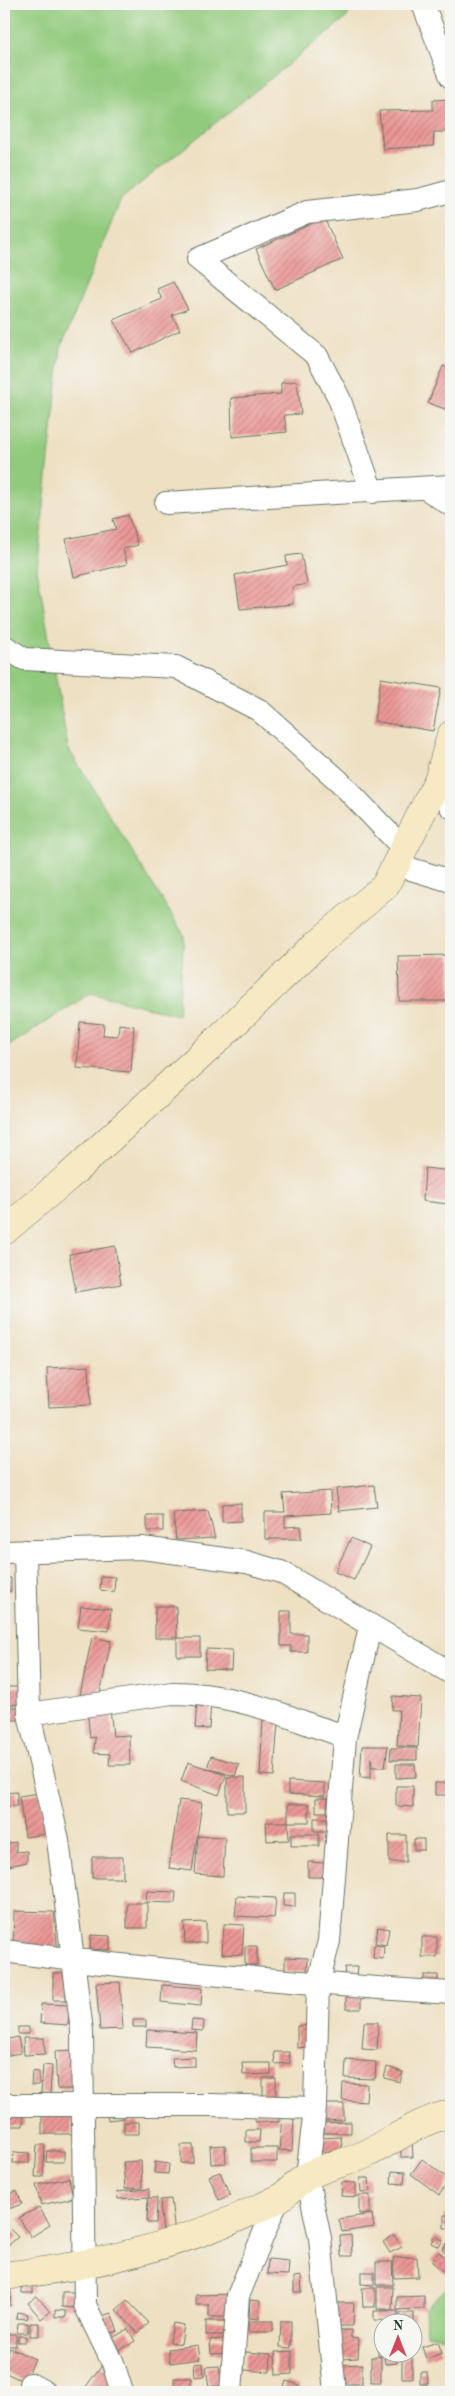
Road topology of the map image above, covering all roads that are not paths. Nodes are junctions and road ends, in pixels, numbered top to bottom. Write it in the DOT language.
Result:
graph roads {
  1 [pos="422,4"];
  2 [pos="451,76"];
  3 [pos="451,191"];
  4 [pos="451,486"];
  5 [pos="427,489"];
  6 [pos="372,492"];
  7 [pos="166,503"];
  8 [pos="451,505"];
  9 [pos="4,646"];
  10 [pos="451,735"];
  11 [pos="439,778"];
  12 [pos="451,807"];
  13 [pos="394,864"];
  14 [pos="451,881"];
  15 [pos="4,1231"];
  16 [pos="11,1553"];
  17 [pos="370,1627"];
  18 [pos="451,1673"];
  19 [pos="29,1714"];
  20 [pos="345,1738"];
  21 [pos="4,1951"];
  22 [pos="74,1961"];
  23 [pos="318,1984"];
  24 [pos="451,1993"];
  25 [pos="82,2104"];
  26 [pos="4,2105"];
  27 [pos="315,2108"];
  28 [pos="451,2114"];
  29 [pos="307,2176"];
  30 [pos="278,2199"];
  31 [pos="84,2263"];
  32 [pos="4,2276"];
  33 [pos="122,2392"];
  34 [pos="231,2392"];
  35 [pos="335,2392"];
  1 -- 2 [label="street"];
  3 -- 6 [label="street"];
  4 -- 5 [label="street"];
  5 -- 6 [label="street"];
  5 -- 8 [label="street"];
  6 -- 7 [label="street"];
  9 -- 13 [label="street"];
  10 -- 11 [label="street"];
  11 -- 12 [label="street"];
  11 -- 13 [label="street"];
  13 -- 14 [label="street"];
  13 -- 15 [label="street"];
  16 -- 17 [label="street"];
  16 -- 19 [label="street"];
  17 -- 18 [label="street"];
  17 -- 20 [label="street"];
  19 -- 20 [label="street"];
  19 -- 22 [label="street"];
  20 -- 23 [label="street"];
  21 -- 22 [label="street"];
  22 -- 23 [label="street"];
  22 -- 25 [label="street"];
  23 -- 24 [label="street"];
  23 -- 27 [label="street"];
  25 -- 26 [label="street"];
  25 -- 27 [label="street"];
  25 -- 31 [label="street"];
  27 -- 29 [label="street"];
  28 -- 29 [label="street"];
  29 -- 30 [label="street"];
  29 -- 35 [label="street"];
  30 -- 31 [label="street"];
  30 -- 34 [label="street"];
  31 -- 32 [label="street"];
  31 -- 33 [label="street"];
}
